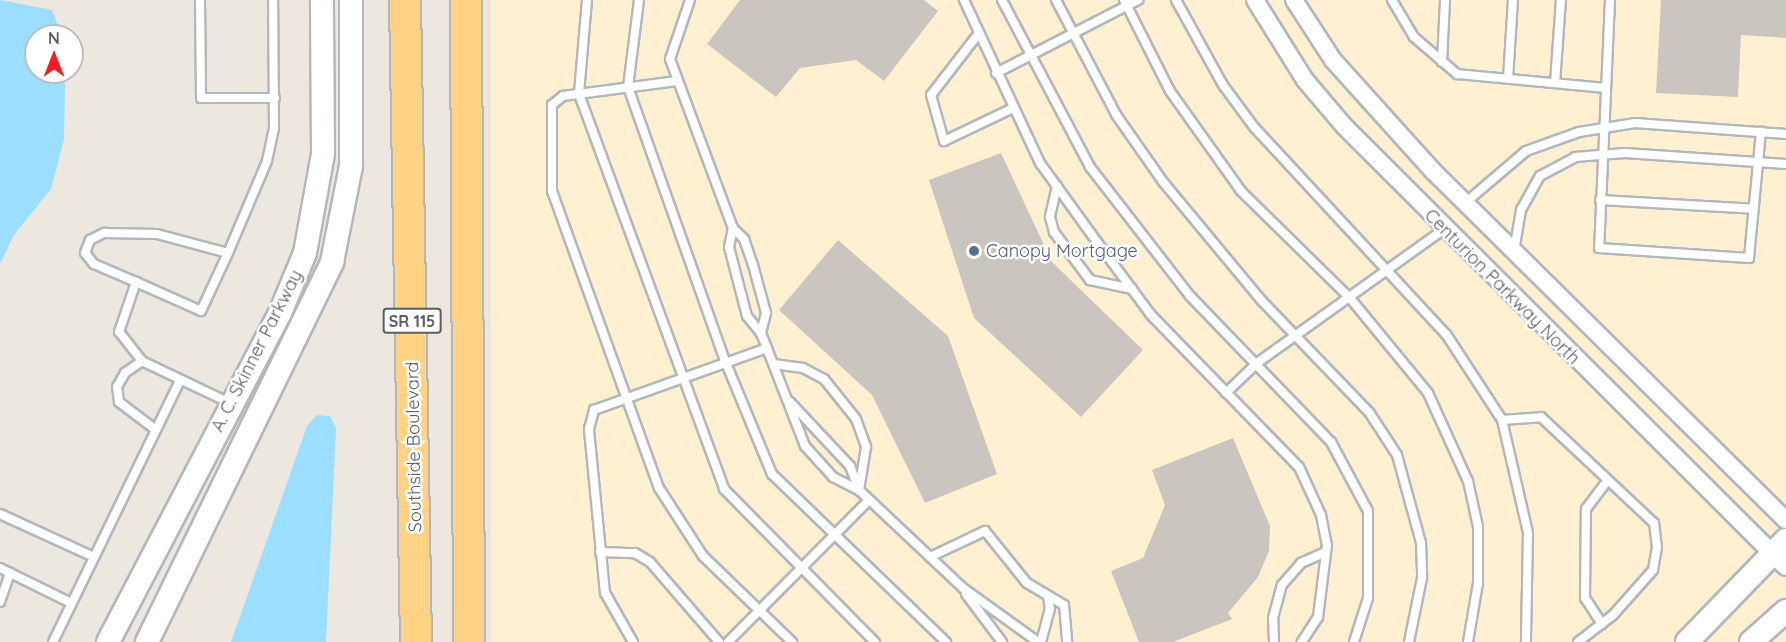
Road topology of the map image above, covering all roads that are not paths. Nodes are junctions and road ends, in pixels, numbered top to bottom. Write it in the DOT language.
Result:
graph roads {
  1 [pos="200,0"];
  2 [pos="273,0"];
  3 [pos="322,0"];
  4 [pos="351,0"];
  5 [pos="405,0"];
  6 [pos="466,0"];
  7 [pos="587,0"];
  8 [pos="639,0"];
  9 [pos="690,0"];
  10 [pos="964,0"];
  11 [pos="1002,0"];
  12 [pos="1056,0"];
  13 [pos="1138,0"];
  14 [pos="1176,0"];
  15 [pos="1255,0"];
  16 [pos="1294,0"];
  17 [pos="1445,0"];
  18 [pos="1513,0"];
  19 [pos="1561,0"];
  20 [pos="1611,0"];
  21 [pos="1394,1"];
  22 [pos="1125,3"];
  23 [pos="979,33"];
  24 [pos="1073,34"];
  25 [pos="1027,54"];
  26 [pos="1442,62"];
  27 [pos="996,73"];
  28 [pos="1508,79"];
  29 [pos="677,81"];
  30 [pos="1555,84"];
  31 [pos="628,87"];
  32 [pos="1604,88"];
  33 [pos="579,94"];
  34 [pos="275,98"];
  35 [pos="1011,109"];
  36 [pos="1607,127"];
  37 [pos="1761,132"];
  38 [pos="1786,134"];
  39 [pos="1601,155"];
  40 [pos="1759,162"];
  41 [pos="1786,164"];
  42 [pos="1057,186"];
  43 [pos="1600,200"];
  44 [pos="1465,203"];
  45 [pos="1754,209"];
  46 [pos="733,228"];
  47 [pos="1443,230"];
  48 [pos="1514,252"];
  49 [pos="228,253"];
  50 [pos="1387,270"];
  51 [pos="136,282"];
  52 [pos="1132,289"];
  53 [pos="1350,298"];
  54 [pos="761,333"];
  55 [pos="1298,335"];
  56 [pos="767,348"];
  57 [pos="142,361"];
  58 [pos="726,363"];
  59 [pos="1257,363"];
  60 [pos="774,364"];
  61 [pos="682,378"];
  62 [pos="180,381"];
  63 [pos="1226,393"];
  64 [pos="627,399"];
  65 [pos="790,402"];
  66 [pos="231,404"];
  67 [pos="1502,420"];
  68 [pos="156,430"];
  69 [pos="1608,480"];
  70 [pos="859,490"];
  71 [pos="869,500"];
  72 [pos="0,514"];
  73 [pos="1786,520"];
  74 [pos="836,533"];
  75 [pos="600,552"];
  76 [pos="1326,552"];
  77 [pos="1782,554"];
  78 [pos="94,557"];
  79 [pos="930,557"];
  80 [pos="0,568"];
  81 [pos="801,568"];
  82 [pos="10,573"];
  83 [pos="963,588"];
  84 [pos="1048,596"];
  85 [pos="0,602"];
  86 [pos="70,603"];
  87 [pos="760,610"];
  88 [pos="1786,611"];
  89 [pos="1602,624"];
  90 [pos="53,642"];
  91 [pos="108,642"];
  92 [pos="147,642"];
  93 [pos="416,642"];
  94 [pos="469,642"];
  95 [pos="633,642"];
  96 [pos="719,642"];
  97 [pos="728,642"];
  98 [pos="792,642"];
  99 [pos="875,642"];
  100 [pos="946,642"];
  101 [pos="1002,642"];
  102 [pos="1039,642"];
  103 [pos="1067,642"];
  104 [pos="1274,642"];
  105 [pos="1302,642"];
  106 [pos="1354,642"];
  107 [pos="1409,642"];
  108 [pos="1468,642"];
  109 [pos="1526,642"];
  110 [pos="1578,642"];
  111 [pos="1688,642"];
  112 [pos="1751,642"];
  1 -- 34 [label="lane"];
  2 -- 34 [label="lane"];
  3 -- 66 [label="main road, A. C. Skinner Parkway"];
  4 -- 92 [label="main road, A. C. Skinner Parkway"];
  5 -- 93 [label="highway, Southside Boulevard / SR 115"];
  6 -- 94 [label="highway, SR 115"];
  7 -- 33 [label="lane"];
  8 -- 31 [label="lane"];
  9 -- 29 [label="lane"];
  10 -- 23 [label="lane"];
  11 -- 25 [label="lane"];
  12 -- 24 [label="lane"];
  13 -- 22 [label="lane"];
  14 -- 50 [label="lane"];
  15 -- 47 [label="street, Centurion Parkway North"];
  16 -- 44 [label="street, Centurion Parkway North"];
  17 -- 26 [label="lane"];
  18 -- 28 [label="lane"];
  19 -- 30 [label="lane"];
  20 -- 32 [label="lane"];
  21 -- 26 [label="lane"];
  22 -- 24 [label="lane"];
  22 -- 53 [label="lane"];
  23 -- 27 [label="lane"];
  23 -- 35 [label="lane"];
  24 -- 25 [label="lane"];
  24 -- 55 [label="lane"];
  25 -- 27 [label="lane"];
  25 -- 59 [label="lane"];
  26 -- 28 [label="lane"];
  27 -- 35 [label="lane"];
  28 -- 30 [label="lane"];
  29 -- 31 [label="lane"];
  29 -- 46 [label="lane"];
  30 -- 32 [label="lane"];
  31 -- 33 [label="lane"];
  31 -- 58 [label="lane"];
  32 -- 36 [label="lane"];
  33 -- 61 [label="lane"];
  33 -- 64 [label="lane"];
  34 -- 49 [label="lane"];
  35 -- 42 [label="lane"];
  36 -- 37 [label="lane"];
  36 -- 39 [label="lane"];
  36 -- 44 [label="lane"];
  37 -- 38 [label="lane"];
  37 -- 40 [label="lane"];
  39 -- 40 [label="lane"];
  39 -- 43 [label="lane"];
  39 -- 48 [label="lane"];
  40 -- 41 [label="lane"];
  40 -- 45 [label="lane"];
  42 -- 52 [label="lane"];
  42 -- 52 [label="lane"];
  43 -- 45 [label="lane"];
  43 -- 45 [label="lane"];
  44 -- 48 [label="street, Centurion Parkway North"];
  46 -- 54 [label="lane"];
  46 -- 54 [label="lane"];
  47 -- 50 [label="lane"];
  47 -- 77 [label="street, Centurion Parkway North"];
  48 -- 73 [label="street, Centurion Parkway North"];
  49 -- 51 [label="lane"];
  49 -- 51 [label="lane"];
  50 -- 53 [label="lane"];
  50 -- 67 [label="lane"];
  51 -- 57 [label="lane"];
  52 -- 63 [label="lane"];
  53 -- 55 [label="lane"];
  53 -- 108 [label="lane"];
  54 -- 56 [label="lane"];
  55 -- 59 [label="lane"];
  55 -- 107 [label="lane"];
  56 -- 58 [label="lane"];
  56 -- 60 [label="lane"];
  57 -- 62 [label="lane"];
  57 -- 68 [label="lane"];
  58 -- 61 [label="lane"];
  58 -- 74 [label="lane"];
  59 -- 63 [label="lane"];
  59 -- 106 [label="lane"];
  60 -- 65 [label="lane"];
  60 -- 70 [label="lane"];
  61 -- 64 [label="lane"];
  61 -- 81 [label="lane"];
  62 -- 66 [label="lane"];
  62 -- 68 [label="lane"];
  63 -- 76 [label="lane"];
  64 -- 75 [label="lane"];
  64 -- 87 [label="lane"];
  65 -- 70 [label="lane"];
  65 -- 70 [label="lane"];
  66 -- 91 [label="main road, A. C. Skinner Parkway"];
  67 -- 69 [label="lane"];
  67 -- 109 [label="lane"];
  68 -- 78 [label="lane"];
  69 -- 89 [label="lane"];
  69 -- 89 [label="lane"];
  70 -- 71 [label="lane"];
  71 -- 74 [label="lane"];
  71 -- 79 [label="lane"];
  72 -- 78 [label="lane"];
  74 -- 81 [label="lane"];
  74 -- 100 [label="lane"];
  75 -- 95 [label="lane"];
  75 -- 96 [label="lane"];
  76 -- 104 [label="lane"];
  76 -- 105 [label="lane"];
  77 -- 111 [label="main road"];
  78 -- 86 [label="lane"];
  79 -- 83 [label="lane"];
  79 -- 84 [label="lane"];
  80 -- 82 [label="lane"];
  81 -- 87 [label="lane"];
  81 -- 99 [label="lane"];
  82 -- 85 [label="lane"];
  82 -- 86 [label="lane"];
  83 -- 101 [label="lane"];
  83 -- 102 [label="lane"];
  84 -- 102 [label="lane"];
  84 -- 103 [label="lane"];
  86 -- 90 [label="lane"];
  87 -- 97 [label="lane"];
  87 -- 98 [label="lane"];
  88 -- 112 [label="main road"];
  89 -- 110 [label="lane"];
}
